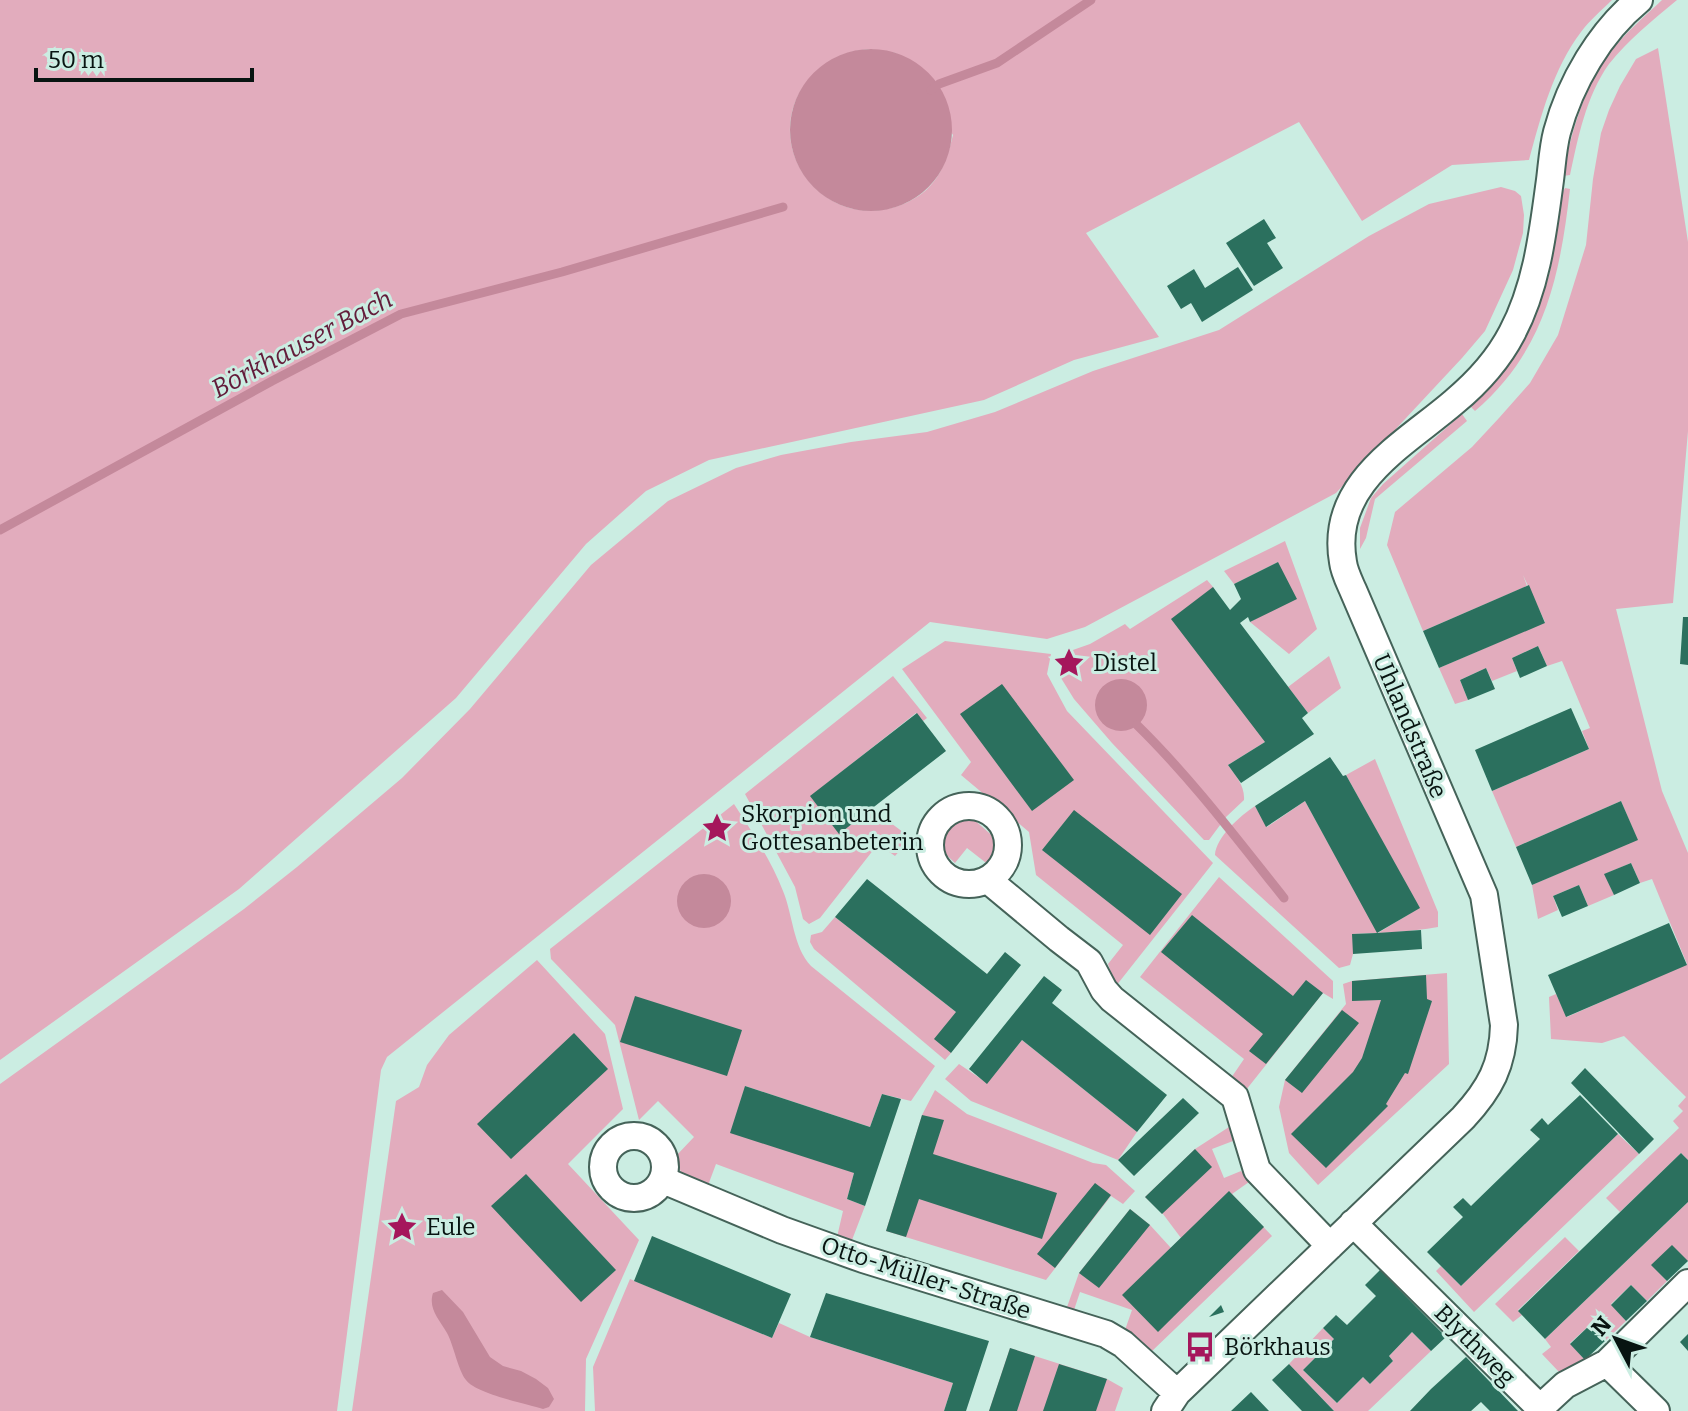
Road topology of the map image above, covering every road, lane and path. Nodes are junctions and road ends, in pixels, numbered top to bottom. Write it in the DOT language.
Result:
graph roads {
  1 [pos="1639,0"];
  2 [pos="988,880"];
  3 [pos="663,1180"];
  4 [pos="1353,1223"];
  5 [pos="1330,1246"];
  6 [pos="1688,1283"];
  7 [pos="1607,1363"];
  8 [pos="1171,1402"];
  9 [pos="1656,1411"];
  1 -- 4 [label="street, Uhlandstraße"];
  2 -- 5 [label="street"];
  3 -- 8 [label="street, Otto-Müller-Straße"];
  4 -- 5 [label="street, Uhlandstraße"];
  4 -- 7 [label="street, Blythweg"];
  5 -- 8 [label="street, Uhlandstraße"];
  6 -- 7 [label="street, Blythweg"];
  7 -- 9 [label="street"];
}
